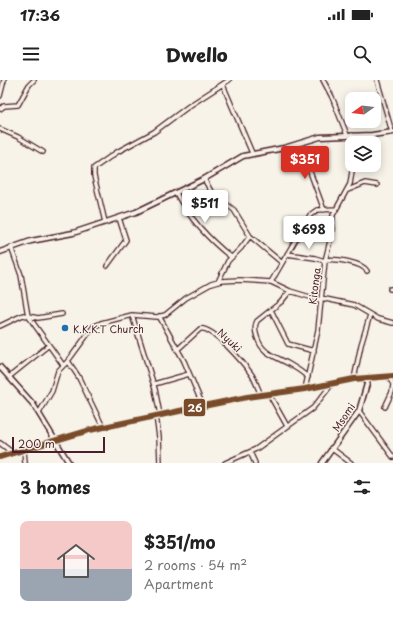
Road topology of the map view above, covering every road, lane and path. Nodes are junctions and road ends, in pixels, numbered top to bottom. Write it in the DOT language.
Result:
graph roads {
  1 [pos="4,80"];
  2 [pos="34,80"];
  3 [pos="229,80"];
  4 [pos="323,80"];
  5 [pos="377,80"];
  6 [pos="223,85"];
  7 [pos="0,96"];
  8 [pos="0,109"];
  9 [pos="0,130"];
  10 [pos="392,132"];
  11 [pos="347,135"];
  12 [pos="352,135"];
  13 [pos="296,145"];
  14 [pos="43,152"];
  15 [pos="252,153"];
  16 [pos="353,172"];
  17 [pos="204,179"];
  18 [pos="378,185"];
  19 [pos="345,192"];
  20 [pos="176,193"];
  21 [pos="336,209"];
  22 [pos="324,210"];
  23 [pos="118,218"];
  24 [pos="105,222"];
  25 [pos="250,236"];
  26 [pos="11,247"];
  27 [pos="0,252"];
  28 [pos="287,254"];
  29 [pos="231,257"];
  30 [pos="326,261"];
  31 [pos="282,262"];
  32 [pos="107,266"];
  33 [pos="367,272"];
  34 [pos="218,282"];
  35 [pos="271,282"];
  36 [pos="290,291"];
  37 [pos="321,299"];
  38 [pos="271,310"];
  39 [pos="62,314"];
  40 [pos="132,314"];
  41 [pos="370,315"];
  42 [pos="28,316"];
  43 [pos="159,316"];
  44 [pos="393,322"];
  45 [pos="0,326"];
  46 [pos="49,345"];
  47 [pos="177,350"];
  48 [pos="314,351"];
  49 [pos="68,361"];
  50 [pos="63,365"];
  51 [pos="0,367"];
  52 [pos="189,374"];
  53 [pos="308,376"];
  54 [pos="388,376"];
  55 [pos="393,376"];
  56 [pos="9,377"];
  57 [pos="369,377"];
  58 [pos="354,379"];
  59 [pos="154,384"];
  60 [pos="332,384"];
  61 [pos="393,385"];
  62 [pos="305,389"];
  63 [pos="269,394"];
  64 [pos="261,396"];
  65 [pos="203,406"];
  66 [pos="385,407"];
  67 [pos="359,411"];
  68 [pos="39,413"];
  69 [pos="158,416"];
  70 [pos="287,426"];
  71 [pos="103,427"];
  72 [pos="56,440"];
  73 [pos="0,443"];
  74 [pos="331,448"];
  75 [pos="24,450"];
  76 [pos="250,452"];
  77 [pos="13,453"];
  78 [pos="0,457"];
  79 [pos="393,457"];
  80 [pos="25,463"];
  81 [pos="69,463"];
  82 [pos="160,463"];
  83 [pos="225,463"];
  84 [pos="255,463"];
  85 [pos="322,463"];
  86 [pos="351,463"];
  1 -- 7 [label="street"];
  2 -- 8 [label="street"];
  3 -- 6 [label="street"];
  4 -- 11 [label="street"];
  5 -- 10 [label="street"];
  6 -- 15 [label="street"];
  6 -- 24 [label="street"];
  9 -- 14 [label="street"];
  10 -- 12 [label="street"];
  11 -- 12 [label="street"];
  11 -- 13 [label="street"];
  13 -- 15 [label="street"];
  13 -- 22 [label="street"];
  15 -- 17 [label="street"];
  16 -- 19 [label="street, Kitonga"];
  17 -- 20 [label="street"];
  17 -- 25 [label="street"];
  18 -- 19 [label="street"];
  19 -- 21 [label="street, Kitonga"];
  20 -- 23 [label="street"];
  20 -- 29 [label="street"];
  21 -- 22 [label="street"];
  21 -- 30 [label="street, Kitonga"];
  22 -- 28 [label="street"];
  23 -- 24 [label="street"];
  23 -- 32 [label="street"];
  24 -- 26 [label="street"];
  25 -- 29 [label="street"];
  25 -- 31 [label="street"];
  26 -- 27 [label="street"];
  26 -- 42 [label="street"];
  28 -- 30 [label="street"];
  28 -- 31 [label="street"];
  29 -- 34 [label="street"];
  30 -- 33 [label="street"];
  30 -- 37 [label="street, Kitonga"];
  31 -- 35 [label="street"];
  34 -- 35 [label="street"];
  34 -- 43 [label="street"];
  35 -- 36 [label="street"];
  36 -- 37 [label="street"];
  36 -- 38 [label="street"];
  37 -- 41 [label="street"];
  37 -- 48 [label="street, Kitonga"];
  38 -- 48 [label="street"];
  38 -- 53 [label="street"];
  39 -- 42 [label="street"];
  40 -- 43 [label="street"];
  40 -- 49 [label="street"];
  40 -- 59 [label="street"];
  41 -- 44 [label="street"];
  41 -- 58 [label="street"];
  42 -- 45 [label="street"];
  42 -- 46 [label="street"];
  43 -- 47 [label="street"];
  46 -- 50 [label="street"];
  46 -- 56 [label="street"];
  47 -- 52 [label="street"];
  47 -- 64 [label="street, Nyuki"];
  48 -- 53 [label="street, Kitonga"];
  49 -- 50 [label="street"];
  49 -- 71 [label="street"];
  50 -- 68 [label="street"];
  51 -- 56 [label="street"];
  52 -- 59 [label="street"];
  52 -- 65 [label="street"];
  53 -- 62 [label="street, Kitonga"];
  54 -- 55 [label="street"];
  54 -- 57 [label="street"];
  54 -- 61 [label="street"];
  56 -- 68 [label="street"];
  57 -- 58 [label="street"];
  57 -- 67 [label="street, Msomi"];
  58 -- 60 [label="street"];
  59 -- 69 [label="street"];
  60 -- 62 [label="street"];
  60 -- 70 [label="street"];
  61 -- 66 [label="street"];
  62 -- 63 [label="street"];
  63 -- 64 [label="street"];
  63 -- 70 [label="street"];
  64 -- 65 [label="street"];
  65 -- 69 [label="street"];
  67 -- 74 [label="street, Msomi"];
  67 -- 79 [label="street"];
  68 -- 72 [label="street"];
  69 -- 71 [label="street"];
  69 -- 82 [label="street"];
  70 -- 76 [label="street"];
  71 -- 72 [label="street"];
  72 -- 75 [label="street"];
  72 -- 81 [label="street"];
  73 -- 77 [label="street"];
  74 -- 85 [label="street, Msomi"];
  74 -- 86 [label="street"];
  75 -- 77 [label="street"];
  75 -- 80 [label="street"];
  76 -- 83 [label="street"];
  76 -- 84 [label="street"];
  77 -- 78 [label="street"];
}
